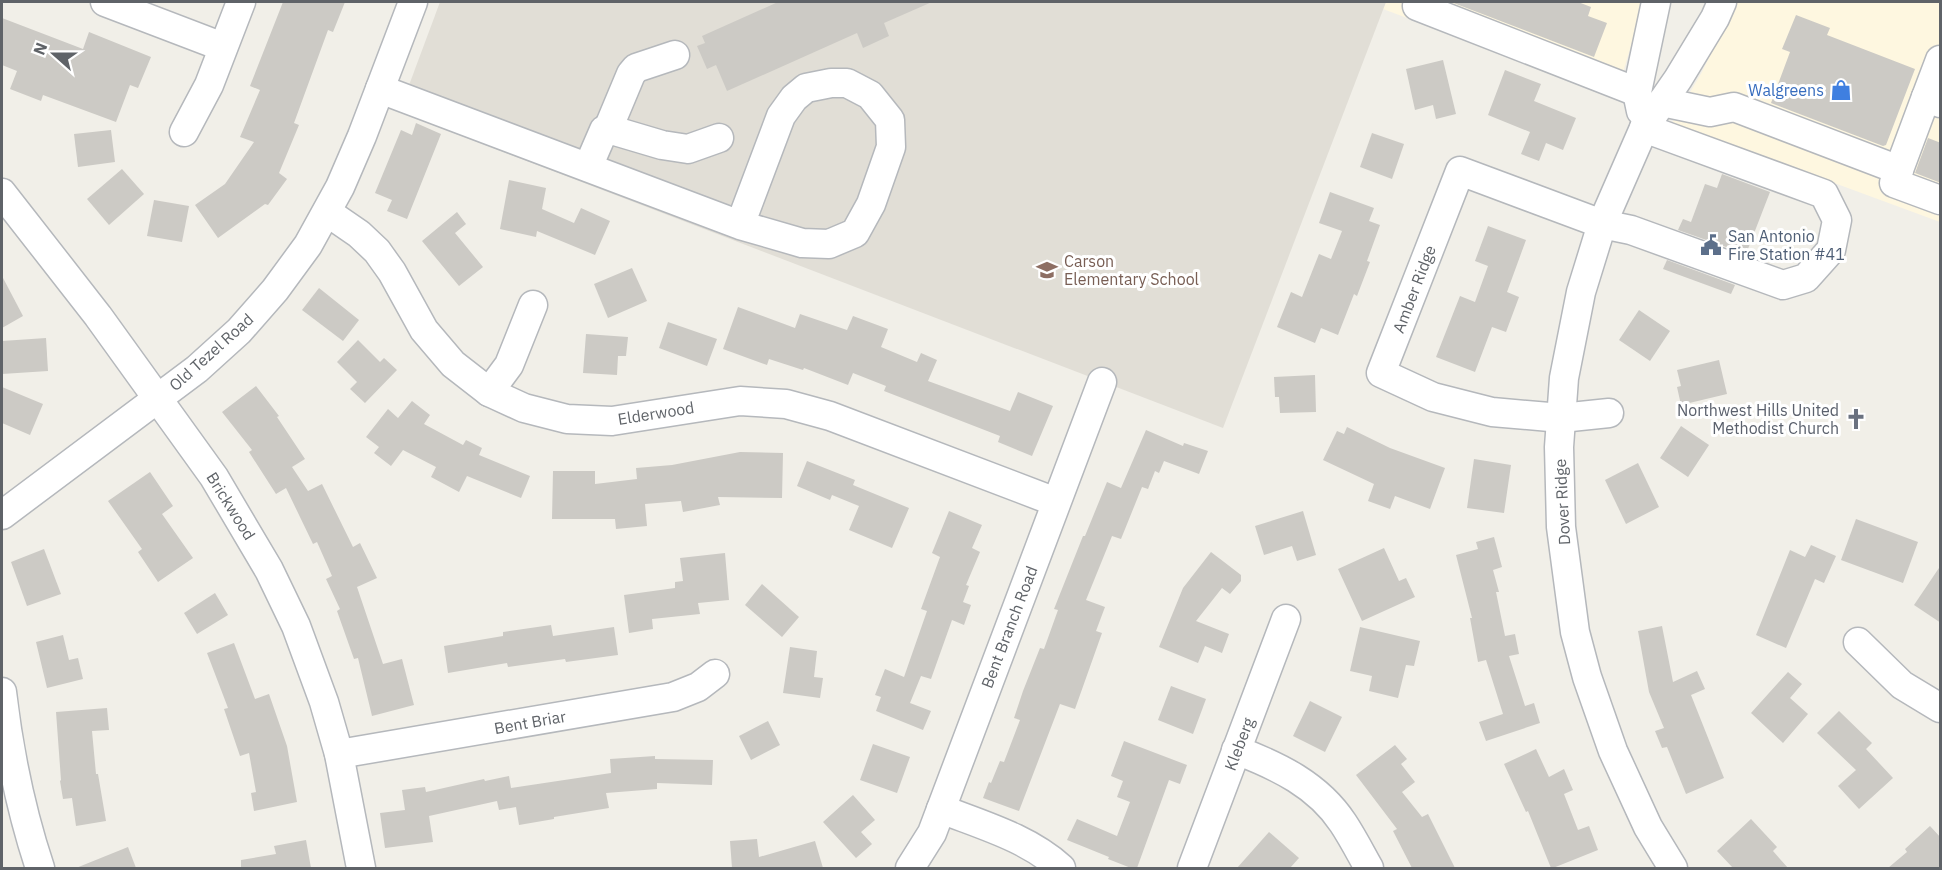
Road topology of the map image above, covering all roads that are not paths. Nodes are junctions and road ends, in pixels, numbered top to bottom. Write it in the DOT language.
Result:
graph roads {
  1 [pos="105,2"];
  2 [pos="241,2"];
  3 [pos="413,2"];
  4 [pos="1656,2"];
  5 [pos="1722,2"];
  6 [pos="1417,6"];
  7 [pos="223,47"];
  8 [pos="675,55"];
  9 [pos="1941,60"];
  10 [pos="380,89"];
  11 [pos="1650,97"];
  12 [pos="1933,100"];
  13 [pos="1644,128"];
  14 [pos="608,129"];
  15 [pos="184,132"];
  16 [pos="719,138"];
  17 [pos="588,167"];
  18 [pos="1899,170"];
  19 [pos="2,193"];
  20 [pos="1941,200"];
  21 [pos="327,212"];
  22 [pos="1602,224"];
  23 [pos="740,225"];
  24 [pos="533,305"];
  25 [pos="1102,382"];
  26 [pos="489,392"];
  27 [pos="157,400"];
  28 [pos="1609,413"];
  29 [pos="1561,418"];
  30 [pos="1056,502"];
  31 [pos="2,515"];
  32 [pos="1286,619"];
  33 [pos="1858,642"];
  34 [pos="715,674"];
  35 [pos="2,692"];
  36 [pos="1941,708"];
  37 [pos="1236,750"];
  38 [pos="339,754"];
  39 [pos="941,809"];
  40 [pos="40,868"];
  41 [pos="361,868"];
  42 [pos="910,868"];
  43 [pos="1061,868"];
  44 [pos="1192,868"];
  45 [pos="1369,868"];
  46 [pos="1673,868"];
  1 -- 7 [label="street"];
  2 -- 7 [label="street"];
  3 -- 10 [label="street, Old Tezel Road"];
  4 -- 11 [label="street, Dover Ridge"];
  5 -- 11 [label="street, Dover Ridge"];
  6 -- 11 [label="street"];
  7 -- 15 [label="street"];
  8 -- 14 [label="street"];
  9 -- 12 [label="street"];
  10 -- 17 [label="street"];
  10 -- 21 [label="street, Old Tezel Road"];
  11 -- 13 [label="street, Dover Ridge"];
  11 -- 18 [label="street"];
  12 -- 18 [label="street"];
  13 -- 22 [label="street, Dover Ridge"];
  13 -- 22 [label="street"];
  14 -- 16 [label="street"];
  14 -- 17 [label="street"];
  17 -- 23 [label="street"];
  18 -- 20 [label="street"];
  19 -- 27 [label="street, Brickwood"];
  21 -- 26 [label="street, Elderwood"];
  21 -- 27 [label="street, Old Tezel Road"];
  22 -- 29 [label="street, Dover Ridge"];
  22 -- 29 [label="street, Amber Ridge"];
  23 -- 23 [label="street"];
  24 -- 26 [label="street"];
  25 -- 30 [label="street, Bent Branch Road"];
  26 -- 30 [label="street, Elderwood"];
  27 -- 31 [label="street, Old Tezel Road"];
  27 -- 38 [label="street, Brickwood"];
  28 -- 29 [label="street"];
  29 -- 46 [label="street, Dover Ridge"];
  30 -- 39 [label="street, Bent Branch Road"];
  32 -- 37 [label="street, Kleberg"];
  33 -- 36 [label="street"];
  34 -- 38 [label="street, Bent Briar"];
  35 -- 40 [label="street"];
  37 -- 44 [label="street, Kleberg"];
  37 -- 45 [label="street"];
  38 -- 41 [label="street, Brickwood"];
  39 -- 42 [label="street, Bent Branch Road"];
  39 -- 43 [label="street"];
}
